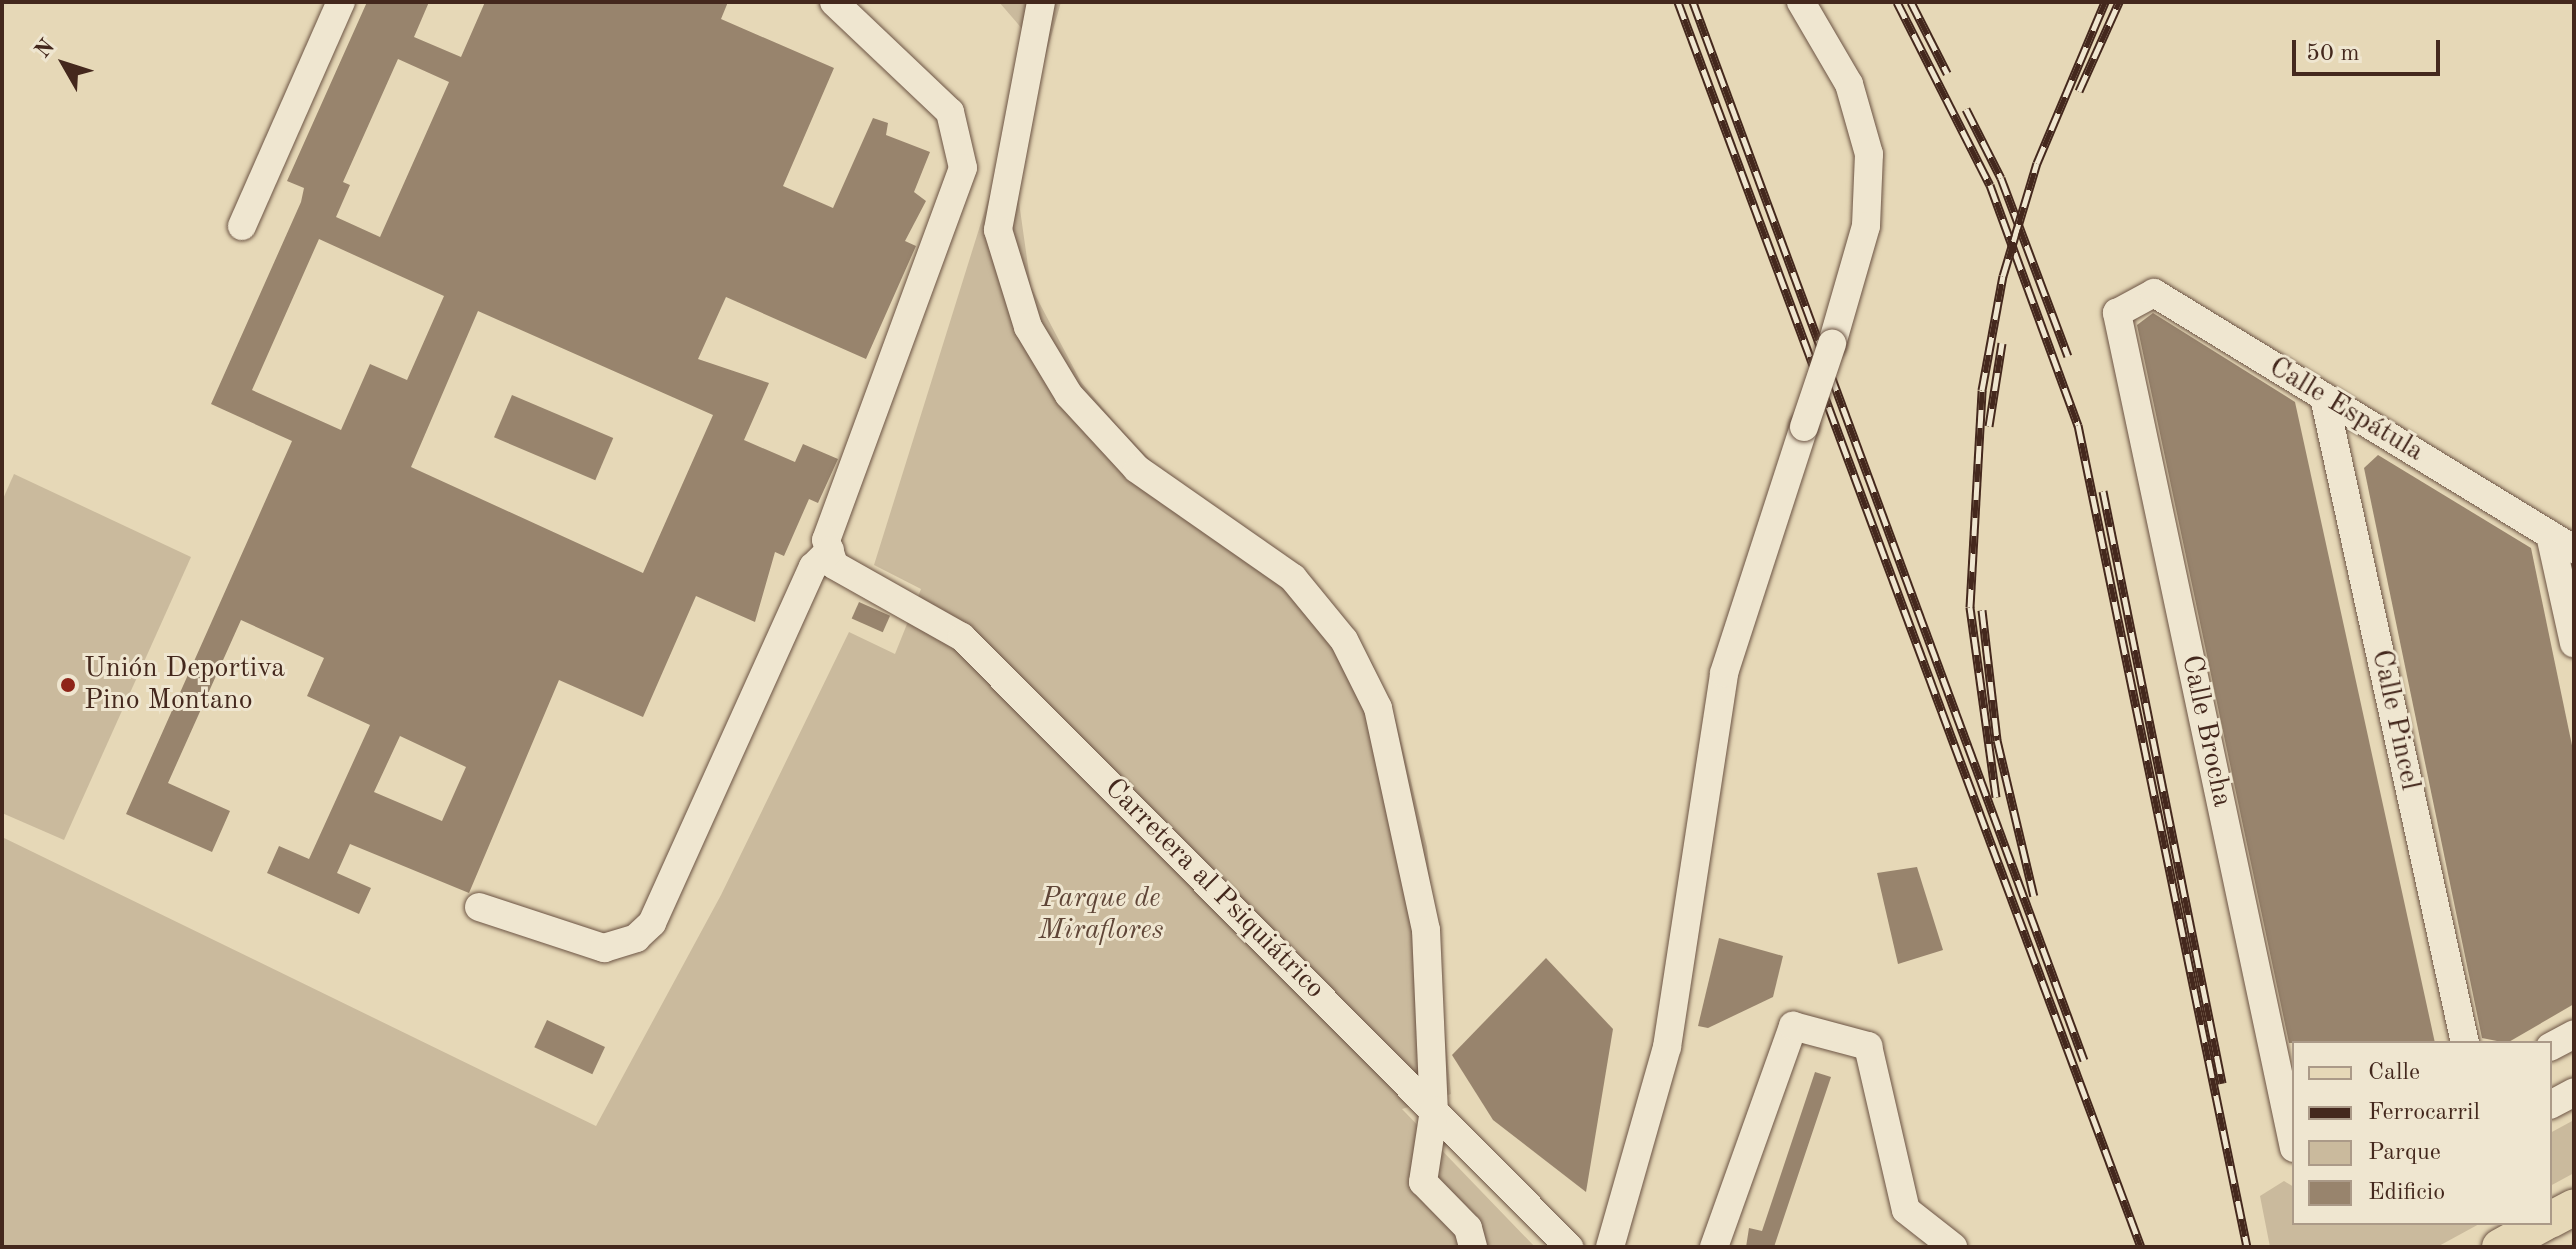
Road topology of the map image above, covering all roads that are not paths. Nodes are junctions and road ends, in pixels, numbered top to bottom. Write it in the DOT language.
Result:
graph roads {
  1 [pos="341,2"];
  2 [pos="834,2"];
  3 [pos="1041,2"];
  4 [pos="1801,2"];
  5 [pos="242,226"];
  6 [pos="2117,313"];
  7 [pos="2324,397"];
  8 [pos="2562,542"];
  9 [pos="832,557"];
  10 [pos="2574,643"];
  11 [pos="479,907"];
  12 [pos="2574,1034"];
  13 [pos="2465,1041"];
  14 [pos="2552,1046"];
  15 [pos="2574,1092"];
  16 [pos="2552,1104"];
  17 [pos="1434,1110"];
  18 [pos="2292,1139"];
  19 [pos="2574,1207"];
  20 [pos="2552,1219"];
  21 [pos="2540,1225"];
  22 [pos="1473,1247"];
  23 [pos="1569,1247"];
  24 [pos="1610,1247"];
  25 [pos="1714,1247"];
  26 [pos="1953,1247"];
  27 [pos="2500,1247"];
  1 -- 5 [label="street"];
  2 -- 9 [label="street"];
  3 -- 17 [label="street"];
  4 -- 24 [label="street, bridge"];
  6 -- 7 [label="street, Calle Espátula"];
  6 -- 18 [label="street, Calle Brocha"];
  7 -- 8 [label="street, Calle Espátula"];
  7 -- 13 [label="street, Calle Pincel"];
  8 -- 10 [label="street"];
  9 -- 11 [label="street"];
  9 -- 17 [label="street, Carretera al Psiquiátrico"];
  12 -- 14 [label="street"];
  15 -- 16 [label="street"];
  17 -- 22 [label="street"];
  17 -- 23 [label="street, Carretera al Psiquiátrico"];
  19 -- 20 [label="main road"];
  21 -- 27 [label="main road"];
  25 -- 26 [label="street"];
}
